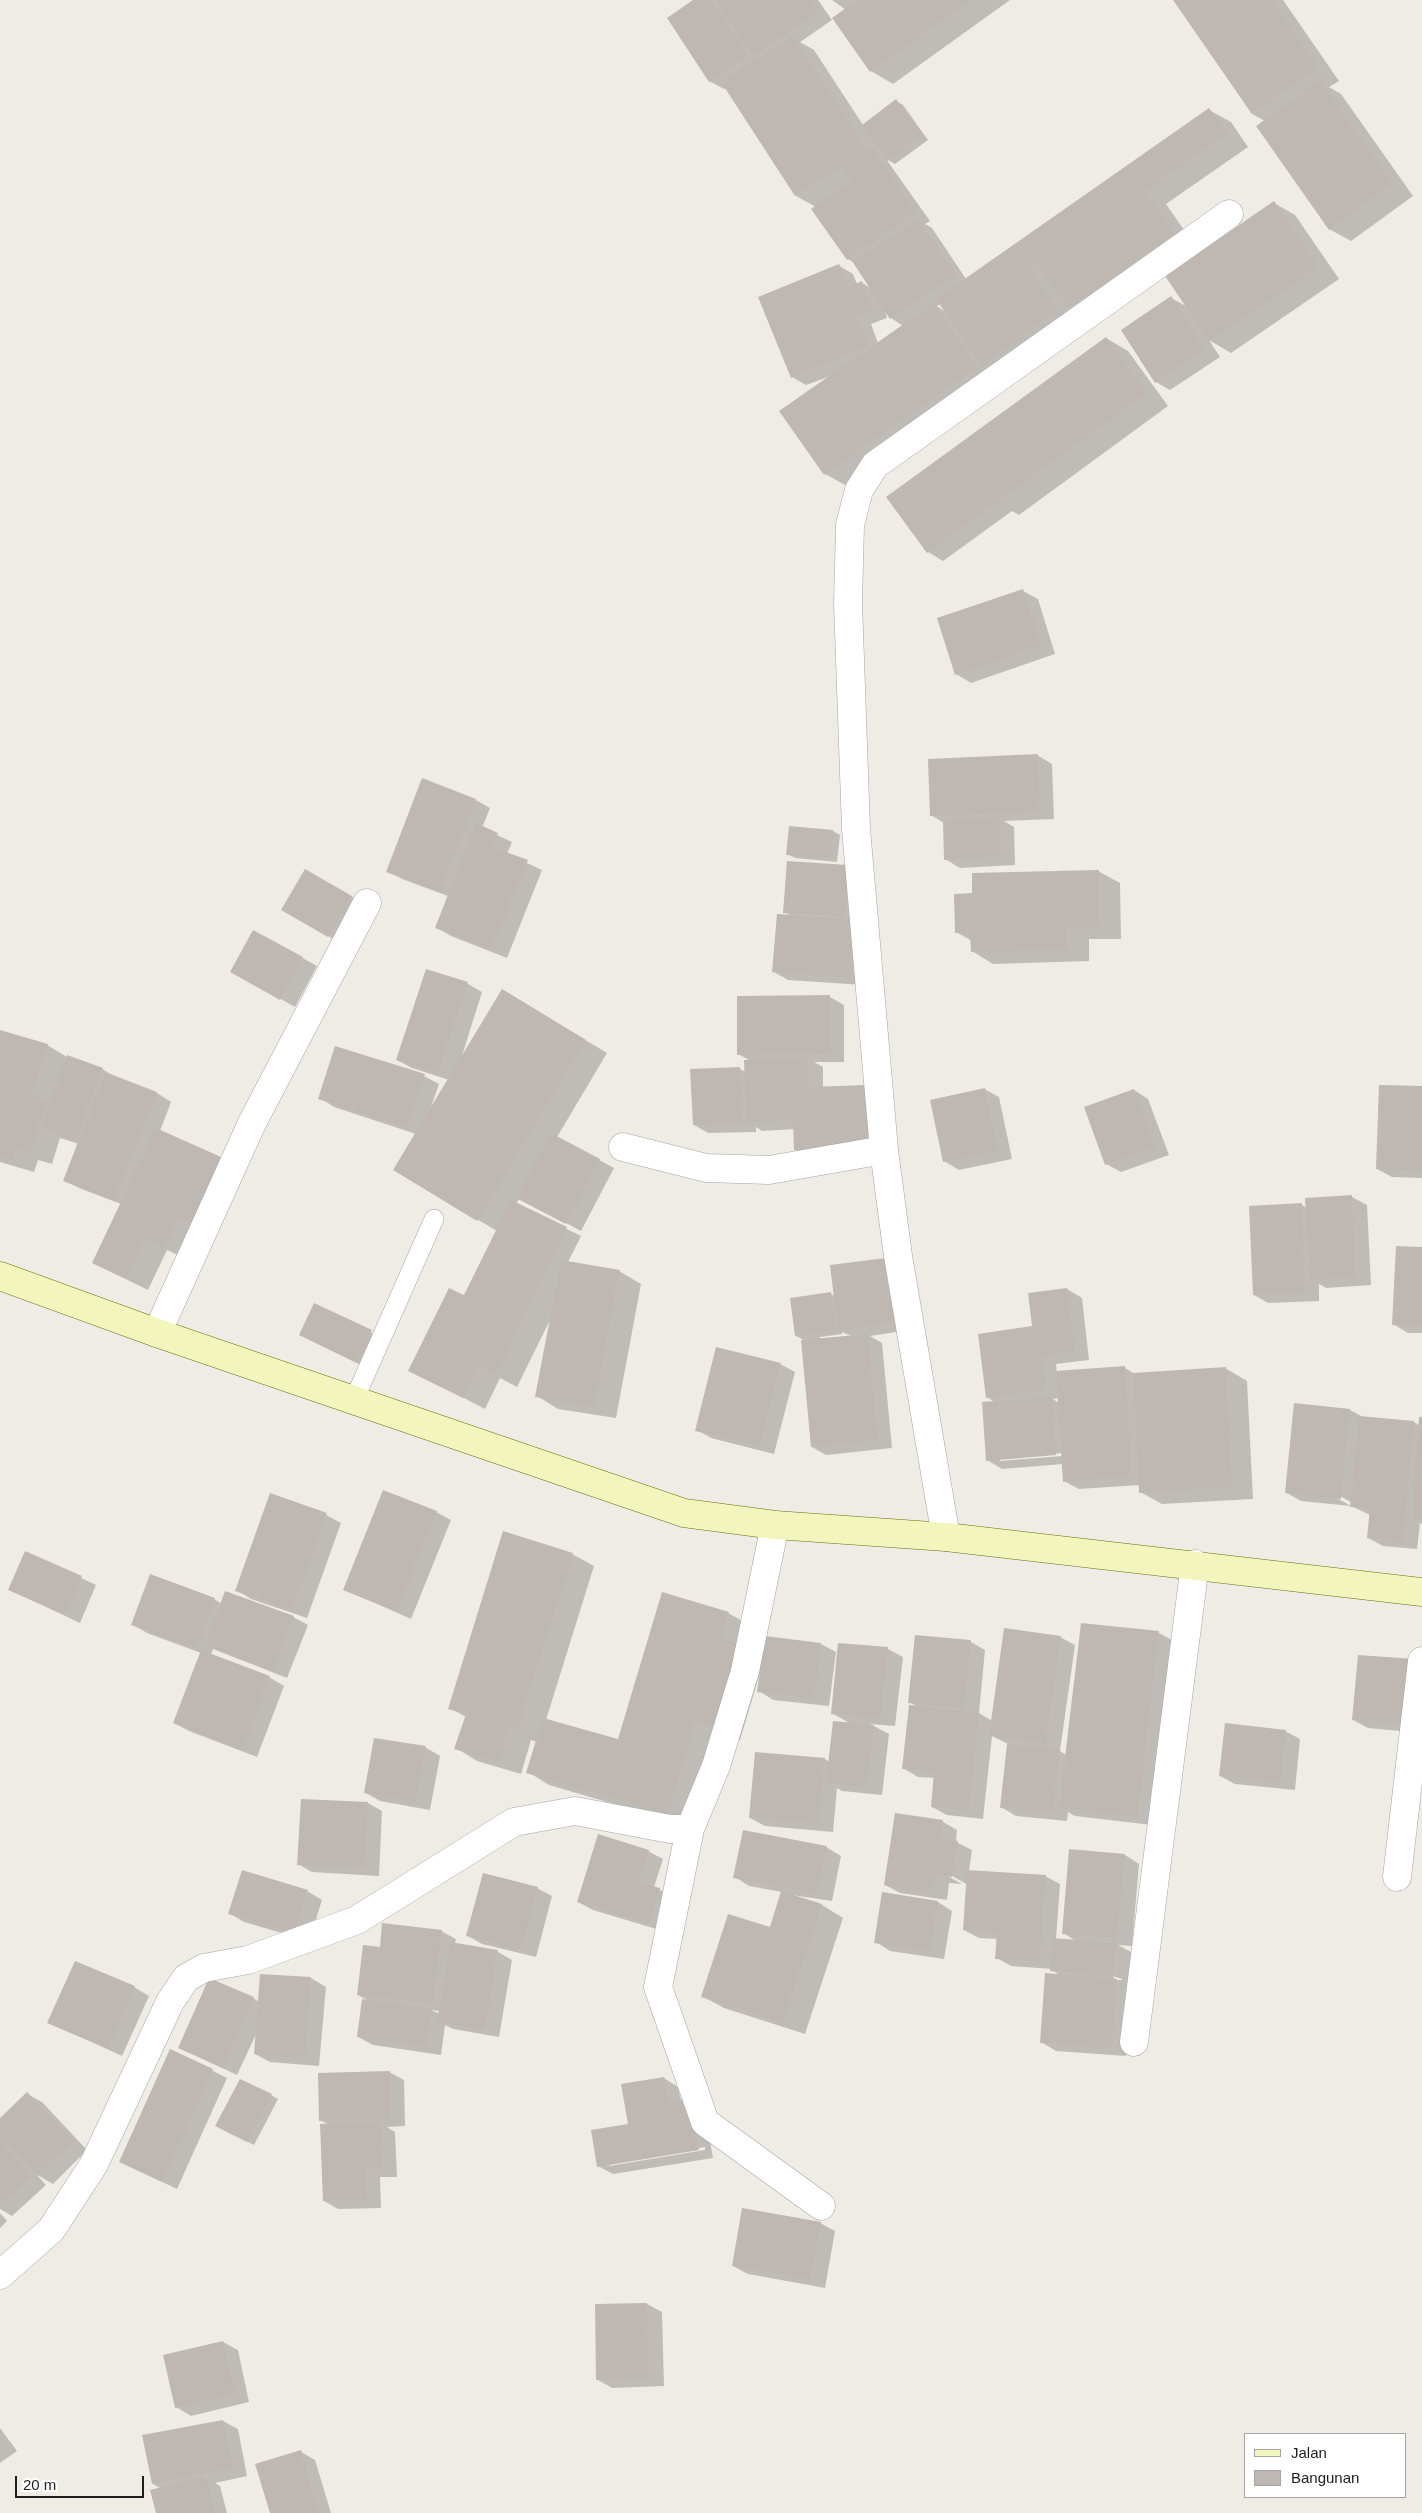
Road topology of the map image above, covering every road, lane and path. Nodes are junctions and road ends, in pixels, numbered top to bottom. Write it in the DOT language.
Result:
graph roads {
  1 [pos="1229,214"];
  2 [pos="366,903"];
  3 [pos="623,1147"];
  4 [pos="884,1150"];
  5 [pos="434,1219"];
  6 [pos="0,1276"];
  7 [pos="157,1333"];
  8 [pos="354,1400"];
  9 [pos="775,1525"];
  10 [pos="946,1537"];
  11 [pos="1195,1564"];
  12 [pos="1422,1592"];
  13 [pos="1422,1661"];
  14 [pos="690,1829"];
  15 [pos="1397,1877"];
  16 [pos="1134,2042"];
  17 [pos="821,2206"];
  18 [pos="0,2275"];
  1 -- 4 [label="street"];
  2 -- 7 [label="street"];
  3 -- 4 [label="street"];
  4 -- 10 [label="street"];
  5 -- 8 [label="lane"];
  6 -- 7 [label="street"];
  7 -- 8 [label="street"];
  8 -- 9 [label="street"];
  9 -- 10 [label="street"];
  9 -- 14 [label="street"];
  10 -- 11 [label="street"];
  11 -- 12 [label="street"];
  11 -- 16 [label="street"];
  13 -- 15 [label="street"];
  14 -- 17 [label="street"];
  14 -- 18 [label="street"];
}
